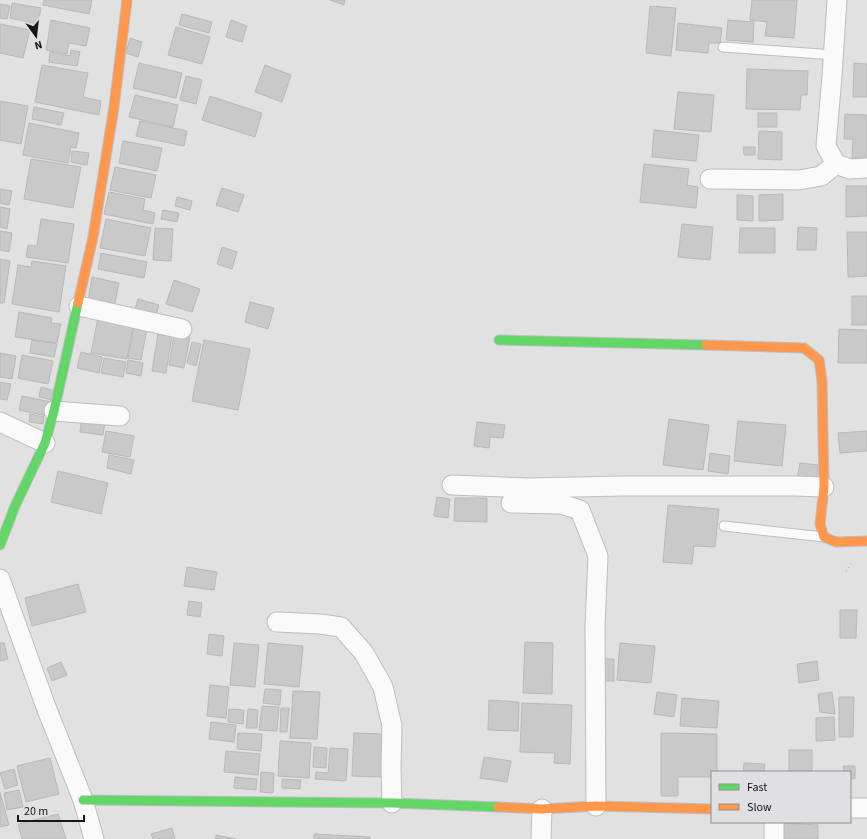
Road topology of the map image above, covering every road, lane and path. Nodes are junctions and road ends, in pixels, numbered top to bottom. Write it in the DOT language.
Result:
graph roads {
  1 [pos="127,0"];
  2 [pos="837,0"];
  3 [pos="723,47"];
  4 [pos="834,55"];
  5 [pos="836,164"];
  6 [pos="867,168"];
  7 [pos="710,179"];
  8 [pos="79,306"];
  9 [pos="182,329"];
  10 [pos="499,340"];
  11 [pos="54,411"];
  12 [pos="120,416"];
  13 [pos="0,422"];
  14 [pos="45,443"];
  15 [pos="452,486"];
  16 [pos="824,487"];
  17 [pos="511,503"];
  18 [pos="724,526"];
  19 [pos="824,537"];
  20 [pos="867,541"];
  21 [pos="0,545"];
  22 [pos="0,579"];
  23 [pos="277,622"];
  24 [pos="83,800"];
  25 [pos="392,803"];
  26 [pos="596,806"];
  27 [pos="851,808"];
  28 [pos="867,808"];
  29 [pos="542,809"];
  30 [pos="711,809"];
  31 [pos="774,823"];
  32 [pos="94,839"];
  33 [pos="541,839"];
  34 [pos="774,839"];
  1 -- 8 [label="street"];
  2 -- 4 [label="street"];
  3 -- 4 [label="lane"];
  4 -- 5 [label="street"];
  5 -- 6 [label="street"];
  5 -- 7 [label="street"];
  8 -- 9 [label="street"];
  8 -- 11 [label="street"];
  10 -- 16 [label="street"];
  11 -- 12 [label="street"];
  11 -- 14 [label="street"];
  13 -- 14 [label="street"];
  14 -- 21 [label="street"];
  15 -- 16 [label="street"];
  16 -- 19 [label="street"];
  17 -- 26 [label="street"];
  18 -- 19 [label="lane"];
  19 -- 20 [label="street"];
  22 -- 24 [label="street"];
  23 -- 25 [label="street"];
  24 -- 25 [label="street"];
  24 -- 32 [label="street"];
  25 -- 29 [label="street"];
  26 -- 29 [label="street"];
  26 -- 30 [label="street"];
  27 -- 28 [label="street"];
  29 -- 33 [label="street"];
  31 -- 34 [label="street"];
}
